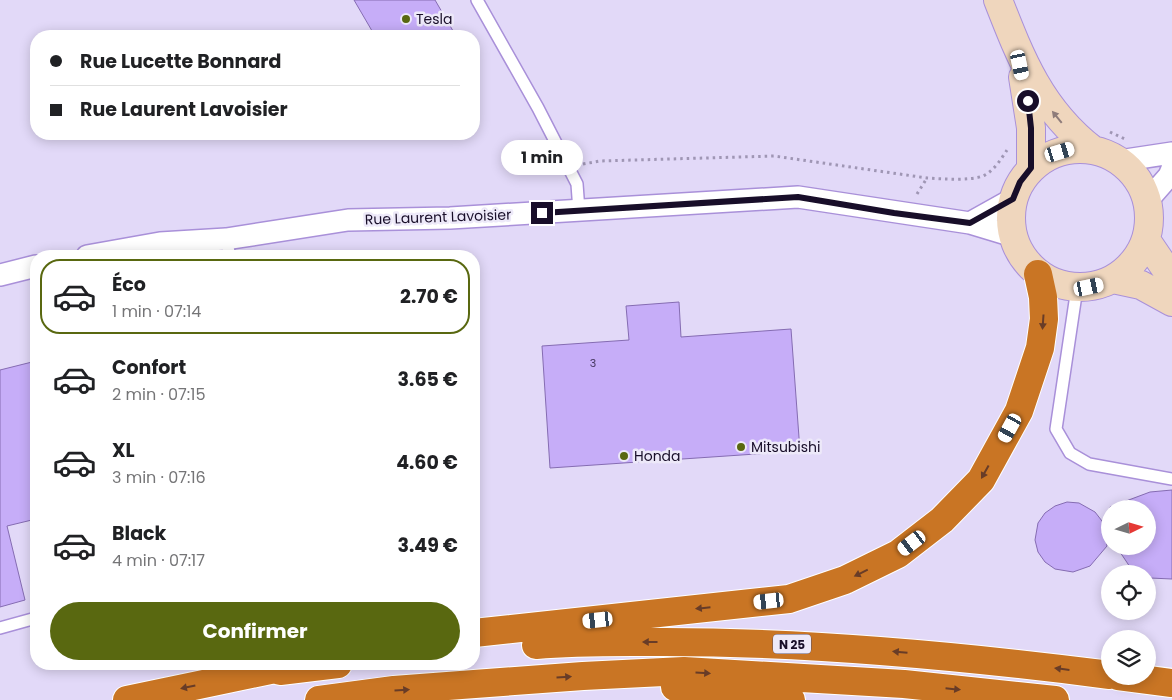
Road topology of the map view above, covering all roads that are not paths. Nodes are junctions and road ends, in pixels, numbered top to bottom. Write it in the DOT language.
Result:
graph roads {
  1 [pos="477,0"];
  2 [pos="998,0"];
  3 [pos="1016,46"];
  4 [pos="1092,150"];
  5 [pos="1172,153"];
  6 [pos="1119,161"];
  7 [pos="1031,168"];
  8 [pos="1172,168"];
  9 [pos="1013,199"];
  10 [pos="1147,201"];
  11 [pos="579,210"];
  12 [pos="970,223"];
  13 [pos="1013,236"];
  14 [pos="1146,240"];
  15 [pos="228,248"];
  16 [pos="120,250"];
  17 [pos="30,267"];
  18 [pos="0,274"];
  19 [pos="1038,274"];
  20 [pos="1172,278"];
  21 [pos="1113,279"];
  22 [pos="1077,288"];
  23 [pos="1172,302"];
  24 [pos="1172,479"];
  25 [pos="30,620"];
  26 [pos="0,628"];
  27 [pos="480,632"];
  28 [pos="480,649"];
  29 [pos="267,670"];
  30 [pos="286,670"];
  31 [pos="1101,674"];
  32 [pos="235,676"];
  33 [pos="620,676"];
  34 [pos="1156,681"];
  35 [pos="1172,683"];
  36 [pos="127,700"];
  37 [pos="319,700"];
  38 [pos="791,700"];
  39 [pos="1055,700"];
  1 -- 11 [label="lane"];
  2 -- 3 [label="street"];
  4 -- 3 [label="street, one-way"];
  3 -- 7 [label="street"];
  4 -- 6 [label="street"];
  4 -- 7 [label="street"];
  5 -- 6 [label="street"];
  6 -- 10 [label="street"];
  7 -- 9 [label="street"];
  8 -- 10 [label="street"];
  9 -- 12 [label="street"];
  9 -- 13 [label="street"];
  10 -- 14 [label="street"];
  11 -- 12 [label="street, Rue Laurent Lavoisier"];
  11 -- 15 [label="street, Rue Laurent Lavoisier"];
  12 -- 13 [label="street, Rue Laurent Lavoisier"];
  13 -- 19 [label="street"];
  14 -- 20 [label="street"];
  14 -- 21 [label="street"];
  15 -- 16 [label="street, Rue Laurent Lavoisier"];
  17 -- 18 [label="street"];
  19 -- 22 [label="street"];
  19 -- 27 [label="highway, one-way"];
  21 -- 22 [label="street"];
  21 -- 23 [label="street"];
  22 -- 24 [label="lane"];
  25 -- 26 [label="lane"];
  31 -- 28 [label="highway, N 25, one-way"];
  29 -- 32 [label="highway"];
  30 -- 32 [label="highway"];
  32 -- 36 [label="highway, one-way"];
  37 -- 33 [label="highway, one-way"];
  33 -- 38 [label="highway"];
  33 -- 39 [label="highway, one-way"];
  34 -- 35 [label="highway"];
}
